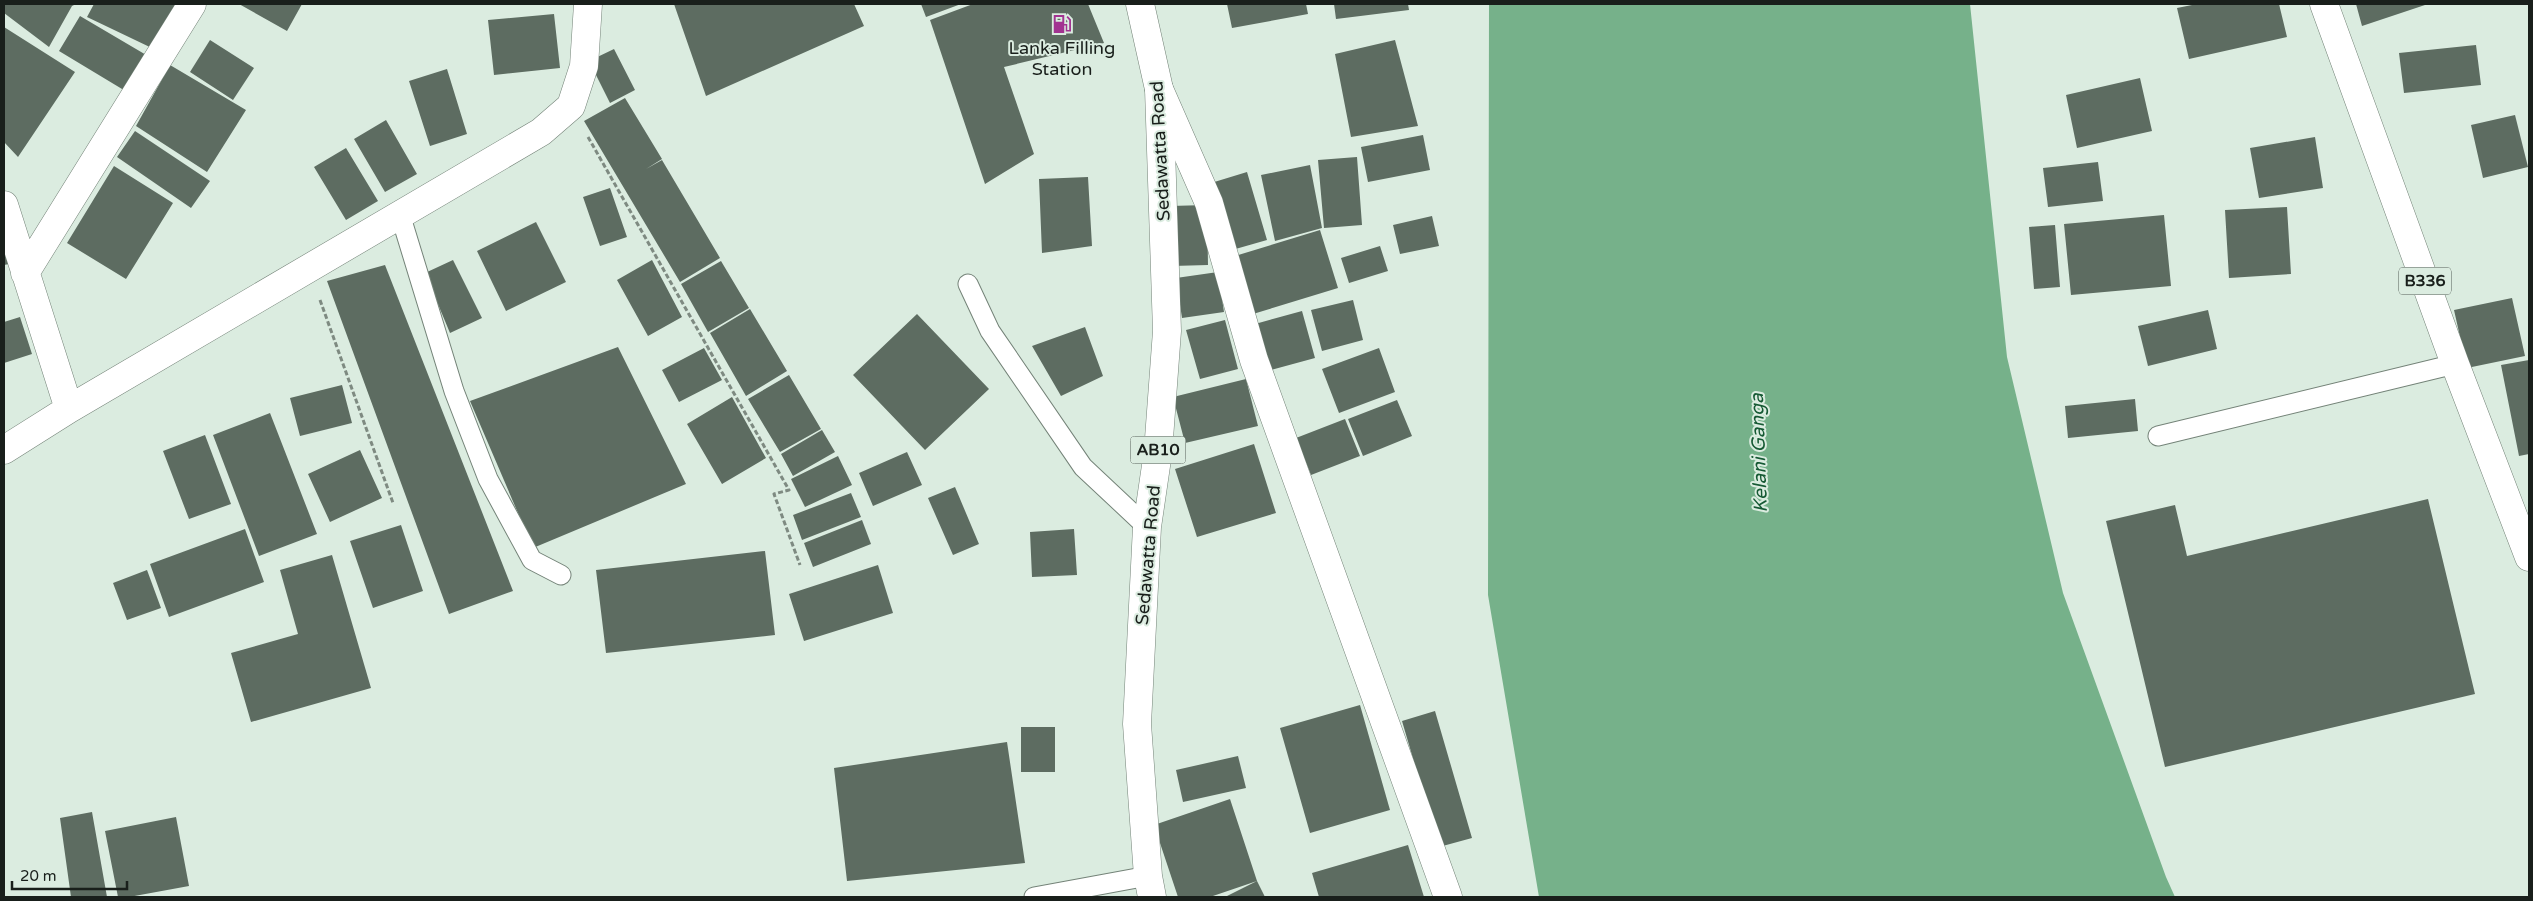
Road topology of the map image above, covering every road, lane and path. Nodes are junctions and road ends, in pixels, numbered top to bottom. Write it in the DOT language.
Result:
graph roads {
  1 [pos="192,4"];
  2 [pos="588,4"];
  3 [pos="1140,4"];
  4 [pos="2324,4"];
  5 [pos="1159,89"];
  6 [pos="571,106"];
  7 [pos="4,205"];
  8 [pos="400,214"];
  9 [pos="308,268"];
  10 [pos="26,273"];
  11 [pos="968,284"];
  12 [pos="2455,364"];
  13 [pos="69,409"];
  14 [pos="2158,436"];
  15 [pos="4,450"];
  16 [pos="393,503"];
  17 [pos="1147,527"];
  18 [pos="2529,557"];
  19 [pos="800,565"];
  20 [pos="562,575"];
  21 [pos="1150,887"];
  22 [pos="1034,897"];
  23 [pos="1448,897"];
  1 -- 10 [label="street"];
  2 -- 6 [label="street"];
  3 -- 5 [label="street, Sedawatta Road / AB10"];
  4 -- 12 [label="street, B336"];
  5 -- 17 [label="street, Sedawatta Road / AB10"];
  5 -- 23 [label="street"];
  6 -- 8 [label="street"];
  6 -- 19 [label="path"];
  7 -- 10 [label="street"];
  8 -- 9 [label="street"];
  8 -- 20 [label="lane"];
  9 -- 13 [label="street"];
  9 -- 16 [label="path"];
  10 -- 13 [label="street"];
  11 -- 17 [label="lane"];
  12 -- 14 [label="lane"];
  12 -- 18 [label="street, B336"];
  13 -- 15 [label="street"];
  17 -- 21 [label="street, Sedawatta Road / AB10"];
  21 -- 22 [label="lane"];
}
